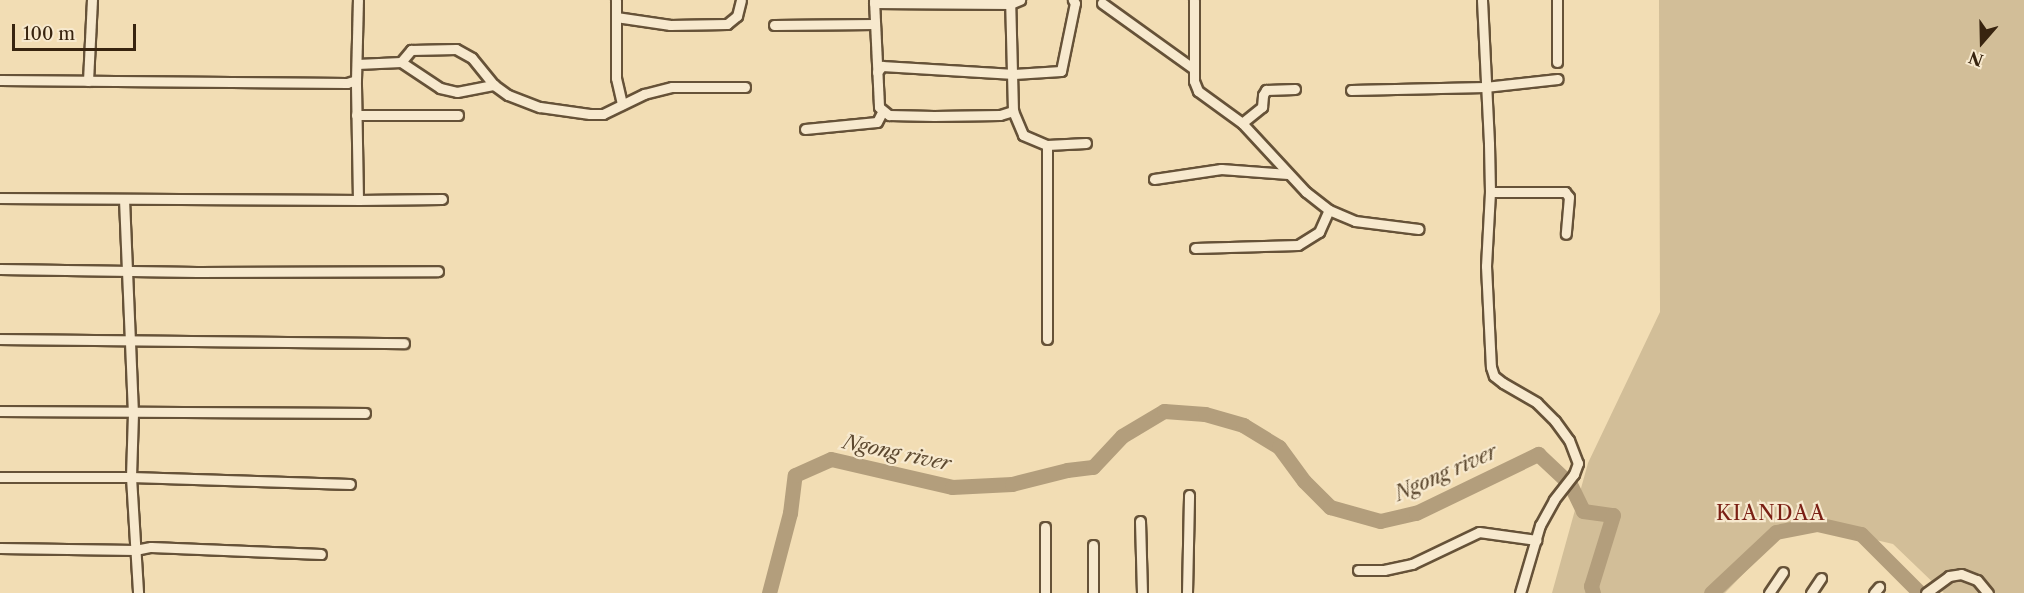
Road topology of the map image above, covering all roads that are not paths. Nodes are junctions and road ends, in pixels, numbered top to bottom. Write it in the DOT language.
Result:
graph roads {
  1 [pos="92,0"];
  2 [pos="358,0"];
  3 [pos="608,0"];
  4 [pos="616,0"];
  5 [pos="741,0"];
  6 [pos="1020,0"];
  7 [pos="1072,0"];
  8 [pos="1194,0"];
  9 [pos="1482,0"];
  10 [pos="1557,0"];
  11 [pos="874,1"];
  12 [pos="1010,2"];
  13 [pos="1102,3"];
  14 [pos="616,17"];
  15 [pos="874,24"];
  16 [pos="774,25"];
  17 [pos="401,62"];
  18 [pos="1557,62"];
  19 [pos="357,64"];
  20 [pos="1194,69"];
  21 [pos="877,72"];
  22 [pos="1014,74"];
  23 [pos="1558,79"];
  24 [pos="0,80"];
  25 [pos="356,80"];
  26 [pos="88,81"];
  27 [pos="494,85"];
  28 [pos="745,87"];
  29 [pos="1485,87"];
  30 [pos="1295,89"];
  31 [pos="1351,90"];
  32 [pos="621,104"];
  33 [pos="1014,111"];
  34 [pos="882,112"];
  35 [pos="356,115"];
  36 [pos="458,115"];
  37 [pos="1242,123"];
  38 [pos="805,129"];
  39 [pos="1086,142"];
  40 [pos="1047,145"];
  41 [pos="1288,174"];
  42 [pos="1154,179"];
  43 [pos="1490,192"];
  44 [pos="0,198"];
  45 [pos="124,199"];
  46 [pos="442,199"];
  47 [pos="357,200"];
  48 [pos="1329,210"];
  49 [pos="1418,229"];
  50 [pos="1566,234"];
  51 [pos="1195,248"];
  52 [pos="0,269"];
  53 [pos="125,270"];
  54 [pos="438,271"];
  55 [pos="0,339"];
  56 [pos="1047,339"];
  57 [pos="128,342"];
  58 [pos="404,343"];
  59 [pos="0,411"];
  60 [pos="133,413"];
  61 [pos="365,413"];
  62 [pos="0,477"];
  63 [pos="131,477"];
  64 [pos="350,484"];
  65 [pos="1189,495"];
  66 [pos="1140,521"];
  67 [pos="1045,527"];
  68 [pos="1536,540"];
  69 [pos="1093,545"];
  70 [pos="0,549"];
  71 [pos="135,550"];
  72 [pos="321,554"];
  73 [pos="1358,570"];
  74 [pos="1783,572"];
  75 [pos="1821,578"];
  76 [pos="138,593"];
  77 [pos="1045,593"];
  78 [pos="1093,593"];
  79 [pos="1142,593"];
  80 [pos="1187,593"];
  81 [pos="1520,593"];
  82 [pos="1769,593"];
  83 [pos="1810,593"];
  84 [pos="1926,593"];
  85 [pos="1988,593"];
  1 -- 26 [label="street"];
  2 -- 19 [label="street"];
  3 -- 4 [label="street"];
  4 -- 14 [label="street"];
  5 -- 14 [label="street"];
  6 -- 12 [label="street"];
  7 -- 22 [label="street"];
  8 -- 20 [label="street"];
  9 -- 29 [label="street"];
  10 -- 18 [label="street"];
  11 -- 12 [label="street"];
  11 -- 15 [label="street"];
  12 -- 22 [label="street"];
  13 -- 20 [label="street"];
  14 -- 32 [label="street"];
  15 -- 16 [label="street"];
  15 -- 21 [label="street"];
  17 -- 19 [label="street"];
  17 -- 27 [label="street"];
  17 -- 27 [label="street"];
  19 -- 25 [label="street"];
  20 -- 37 [label="street"];
  21 -- 22 [label="street"];
  21 -- 34 [label="street"];
  22 -- 33 [label="street"];
  23 -- 29 [label="street"];
  24 -- 26 [label="street"];
  25 -- 26 [label="street"];
  25 -- 35 [label="street"];
  27 -- 32 [label="street"];
  28 -- 32 [label="street"];
  29 -- 31 [label="street"];
  29 -- 43 [label="street"];
  30 -- 37 [label="street"];
  33 -- 34 [label="street"];
  33 -- 40 [label="street"];
  34 -- 38 [label="street"];
  35 -- 36 [label="street"];
  35 -- 47 [label="street"];
  37 -- 41 [label="street"];
  39 -- 40 [label="street"];
  40 -- 56 [label="street"];
  41 -- 42 [label="street"];
  41 -- 48 [label="street"];
  43 -- 50 [label="street"];
  43 -- 68 [label="street"];
  44 -- 45 [label="street"];
  45 -- 47 [label="street"];
  45 -- 53 [label="street"];
  46 -- 47 [label="street"];
  48 -- 49 [label="street"];
  48 -- 51 [label="street"];
  52 -- 53 [label="street"];
  53 -- 54 [label="street"];
  53 -- 57 [label="street"];
  55 -- 57 [label="street"];
  57 -- 58 [label="street"];
  57 -- 60 [label="street"];
  59 -- 60 [label="street"];
  60 -- 61 [label="street"];
  60 -- 63 [label="street"];
  62 -- 63 [label="street"];
  63 -- 64 [label="street"];
  63 -- 71 [label="street"];
  65 -- 80 [label="street"];
  66 -- 79 [label="street"];
  67 -- 77 [label="street"];
  68 -- 73 [label="street"];
  68 -- 81 [label="street"];
  69 -- 78 [label="street"];
  70 -- 71 [label="street"];
  71 -- 72 [label="street"];
  71 -- 76 [label="street"];
  74 -- 82 [label="street"];
  75 -- 83 [label="street"];
  84 -- 85 [label="street"];
}
